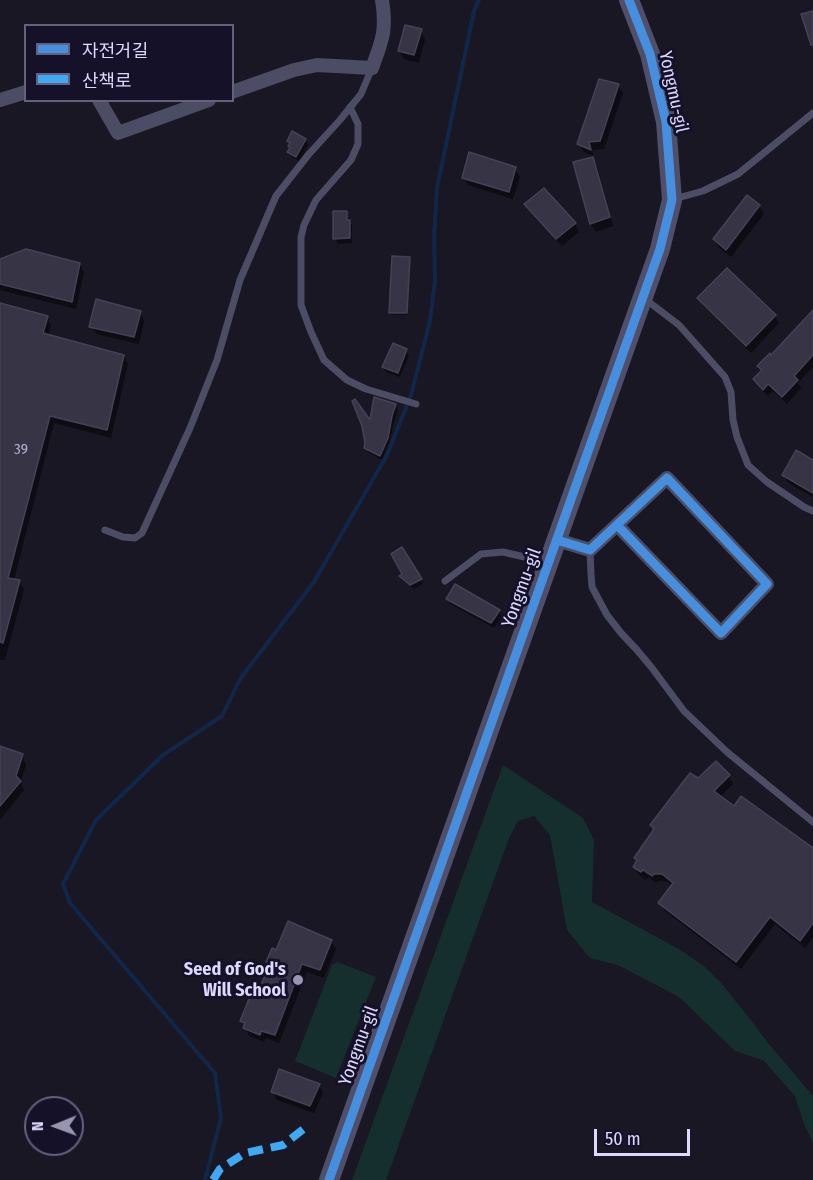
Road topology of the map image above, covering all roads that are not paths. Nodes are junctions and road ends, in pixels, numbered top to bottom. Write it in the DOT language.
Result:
graph roads {
  1 [pos="382,0"];
  2 [pos="629,0"];
  3 [pos="372,68"];
  4 [pos="234,91"];
  5 [pos="24,93"];
  6 [pos="0,100"];
  7 [pos="100,102"];
  8 [pos="203,102"];
  9 [pos="350,107"];
  10 [pos="813,114"];
  11 [pos="672,200"];
  12 [pos="643,297"];
  13 [pos="414,404"];
  14 [pos="813,511"];
  15 [pos="617,525"];
  16 [pos="105,530"];
  17 [pos="557,540"];
  18 [pos="590,550"];
  19 [pos="549,563"];
  20 [pos="445,581"];
  21 [pos="813,822"];
  22 [pos="329,1180"];
  1 -- 3 [label="street"];
  2 -- 11 [label="street, Yongmu-gil"];
  3 -- 4 [label="street"];
  3 -- 9 [label="lane"];
  5 -- 6 [label="street"];
  7 -- 8 [label="street"];
  9 -- 13 [label="lane"];
  9 -- 16 [label="lane"];
  10 -- 11 [label="lane"];
  11 -- 12 [label="street, Yongmu-gil"];
  12 -- 14 [label="lane"];
  12 -- 17 [label="street, Yongmu-gil"];
  15 -- 15 [label="street"];
  15 -- 18 [label="street"];
  17 -- 18 [label="street"];
  17 -- 19 [label="street, Yongmu-gil"];
  18 -- 21 [label="lane"];
  19 -- 20 [label="lane"];
  19 -- 22 [label="street, Yongmu-gil"];
}
